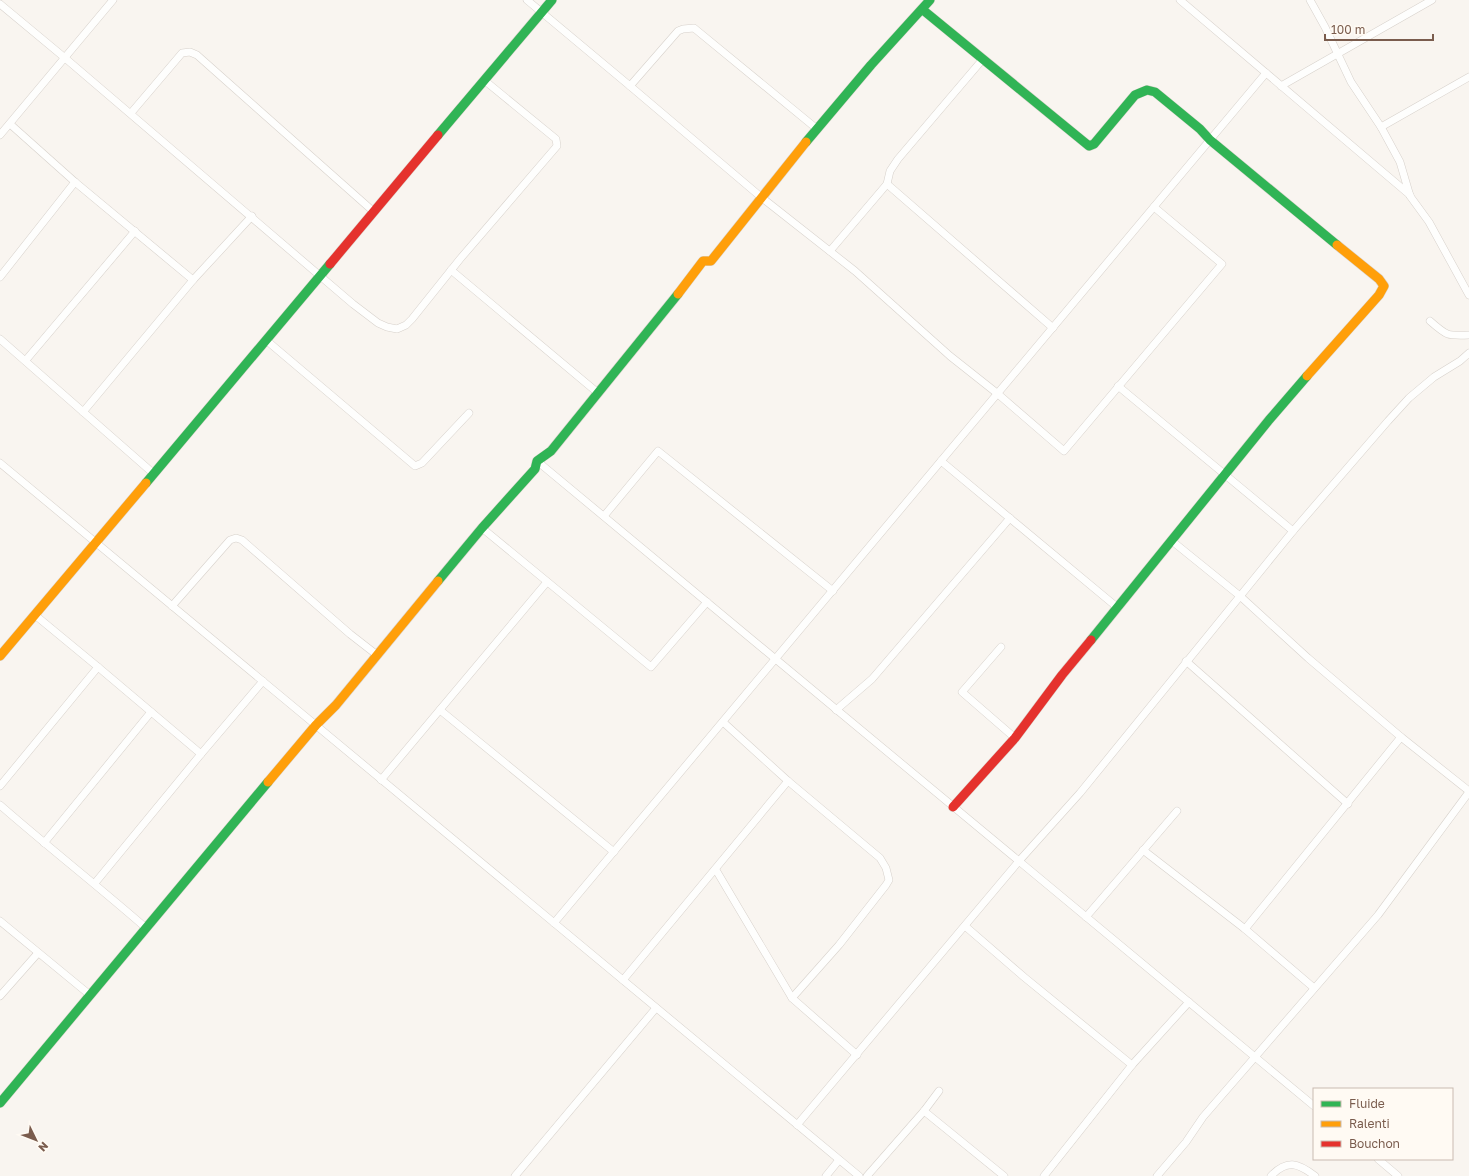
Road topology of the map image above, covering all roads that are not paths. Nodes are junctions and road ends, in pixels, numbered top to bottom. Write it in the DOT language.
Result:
graph roads {
  1 [pos="113,0"];
  2 [pos="527,0"];
  3 [pos="552,0"];
  4 [pos="930,0"];
  5 [pos="1180,0"];
  6 [pos="1310,0"];
  7 [pos="1432,0"];
  8 [pos="0,5"];
  9 [pos="923,10"];
  10 [pos="541,12"];
  11 [pos="1337,54"];
  12 [pos="65,58"];
  13 [pos="983,59"];
  14 [pos="1266,73"];
  15 [pos="1469,77"];
  16 [pos="484,80"];
  17 [pos="630,86"];
  18 [pos="1281,86"];
  19 [pos="131,113"];
  20 [pos="10,124"];
  21 [pos="1381,127"];
  22 [pos="817,129"];
  23 [pos="0,135"];
  24 [pos="1210,140"];
  25 [pos="75,182"];
  26 [pos="886,184"];
  27 [pos="1410,196"];
  28 [pos="761,197"];
  29 [pos="1154,207"];
  30 [pos="374,212"];
  31 [pos="252,216"];
  32 [pos="135,231"];
  33 [pos="830,252"];
  34 [pos="451,270"];
  35 [pos="320,275"];
  36 [pos="0,277"];
  37 [pos="193,280"];
  38 [pos="1469,295"];
  39 [pos="1430,321"];
  40 [pos="1053,328"];
  41 [pos="1469,335"];
  42 [pos="0,339"];
  43 [pos="266,340"];
  44 [pos="1469,353"];
  45 [pos="26,360"];
  46 [pos="1118,386"];
  47 [pos="598,393"];
  48 [pos="998,394"];
  49 [pos="83,412"];
  50 [pos="468,413"];
  51 [pos="537,461"];
  52 [pos="941,462"];
  53 [pos="0,463"];
  54 [pos="154,474"];
  55 [pos="1224,474"];
  56 [pos="604,516"];
  57 [pos="1010,518"];
  58 [pos="482,528"];
  59 [pos="1293,531"];
  60 [pos="1172,541"];
  61 [pos="96,542"];
  62 [pos="547,582"];
  63 [pos="833,591"];
  64 [pos="1240,596"];
  65 [pos="707,602"];
  66 [pos="172,606"];
  67 [pos="1118,608"];
  68 [pos="35,615"];
  69 [pos="1001,647"];
  70 [pos="378,655"];
  71 [pos="0,656"];
  72 [pos="776,659"];
  73 [pos="1186,661"];
  74 [pos="98,667"];
  75 [pos="263,681"];
  76 [pos="440,710"];
  77 [pos="836,710"];
  78 [pos="151,712"];
  79 [pos="723,722"];
  80 [pos="316,725"];
  81 [pos="1401,737"];
  82 [pos="1015,738"];
  83 [pos="200,754"];
  84 [pos="381,780"];
  85 [pos="788,782"];
  86 [pos="0,786"];
  87 [pos="1469,791"];
  88 [pos="1348,804"];
  89 [pos="0,805"];
  90 [pos="953,806"];
  91 [pos="1176,811"];
  92 [pos="44,843"];
  93 [pos="1144,850"];
  94 [pos="614,852"];
  95 [pos="1020,861"];
  96 [pos="716,870"];
  97 [pos="95,883"];
  98 [pos="1086,917"];
  99 [pos="0,920"];
  100 [pos="554,923"];
  101 [pos="965,926"];
  102 [pos="146,928"];
  103 [pos="1245,929"];
  104 [pos="38,953"];
  105 [pos="623,980"];
  106 [pos="1314,988"];
  107 [pos="90,995"];
  108 [pos="0,996"];
  109 [pos="792,998"];
  110 [pos="1189,1002"];
  111 [pos="656,1008"];
  112 [pos="857,1055"];
  113 [pos="1255,1057"];
  114 [pos="1132,1065"];
  115 [pos="939,1091"];
  116 [pos="0,1103"];
  117 [pos="1313,1105"];
  118 [pos="924,1111"];
  119 [pos="797,1125"];
  120 [pos="839,1160"];
  121 [pos="1379,1160"];
  122 [pos="515,1176"];
  123 [pos="826,1176"];
  124 [pos="858,1176"];
  125 [pos="866,1176"];
  126 [pos="1004,1176"];
  127 [pos="1044,1176"];
  128 [pos="1157,1176"];
  129 [pos="1271,1176"];
  130 [pos="1315,1176"];
  131 [pos="1398,1176"];
  1 -- 12 [label="street"];
  2 -- 10 [label="street"];
  3 -- 10 [label="street"];
  4 -- 9 [label="street"];
  5 -- 14 [label="street"];
  6 -- 11 [label="street"];
  7 -- 11 [label="street"];
  8 -- 12 [label="street"];
  9 -- 13 [label="street"];
  9 -- 22 [label="street"];
  10 -- 16 [label="street"];
  10 -- 17 [label="street"];
  11 -- 18 [label="street"];
  11 -- 21 [label="street"];
  12 -- 19 [label="street"];
  12 -- 20 [label="street"];
  13 -- 24 [label="street"];
  13 -- 26 [label="street"];
  14 -- 18 [label="street"];
  14 -- 24 [label="street"];
  15 -- 21 [label="street"];
  16 -- 30 [label="street"];
  16 -- 34 [label="street"];
  17 -- 22 [label="street"];
  17 -- 28 [label="street"];
  18 -- 27 [label="street"];
  19 -- 30 [label="street"];
  19 -- 31 [label="street"];
  20 -- 23 [label="street"];
  20 -- 25 [label="street"];
  21 -- 27 [label="street"];
  22 -- 28 [label="street"];
  24 -- 29 [label="street"];
  24 -- 55 [label="street"];
  25 -- 32 [label="street"];
  25 -- 36 [label="street"];
  26 -- 33 [label="street"];
  26 -- 40 [label="street"];
  27 -- 38 [label="street"];
  28 -- 33 [label="street"];
  28 -- 47 [label="street"];
  29 -- 40 [label="street"];
  29 -- 46 [label="street"];
  30 -- 35 [label="street"];
  31 -- 35 [label="street"];
  31 -- 37 [label="street"];
  32 -- 37 [label="street"];
  32 -- 45 [label="street"];
  33 -- 48 [label="street"];
  34 -- 35 [label="street"];
  34 -- 47 [label="street"];
  35 -- 43 [label="street"];
  37 -- 49 [label="street"];
  39 -- 41 [label="street"];
  40 -- 48 [label="street"];
  42 -- 45 [label="street"];
  43 -- 50 [label="street"];
  43 -- 54 [label="street"];
  44 -- 59 [label="street"];
  45 -- 49 [label="street"];
  46 -- 48 [label="street"];
  46 -- 55 [label="street"];
  47 -- 51 [label="street"];
  48 -- 52 [label="street"];
  49 -- 54 [label="street"];
  51 -- 56 [label="street"];
  51 -- 58 [label="street"];
  52 -- 57 [label="street"];
  52 -- 63 [label="street"];
  53 -- 61 [label="street"];
  54 -- 61 [label="street"];
  55 -- 59 [label="street"];
  55 -- 60 [label="street"];
  56 -- 63 [label="street"];
  56 -- 65 [label="street"];
  57 -- 67 [label="street"];
  57 -- 77 [label="street"];
  58 -- 62 [label="street"];
  58 -- 70 [label="street"];
  59 -- 64 [label="street"];
  60 -- 64 [label="street"];
  60 -- 67 [label="street"];
  61 -- 66 [label="street"];
  61 -- 68 [label="street"];
  62 -- 65 [label="street"];
  62 -- 76 [label="street"];
  63 -- 72 [label="street"];
  64 -- 73 [label="street"];
  64 -- 81 [label="street"];
  65 -- 72 [label="street"];
  66 -- 70 [label="street"];
  66 -- 75 [label="street"];
  67 -- 82 [label="street"];
  68 -- 71 [label="street"];
  68 -- 74 [label="street"];
  69 -- 82 [label="street"];
  70 -- 80 [label="street"];
  72 -- 77 [label="street"];
  72 -- 79 [label="street"];
  73 -- 88 [label="street"];
  73 -- 95 [label="street"];
  74 -- 78 [label="street"];
  74 -- 86 [label="street"];
  75 -- 80 [label="street"];
  75 -- 83 [label="street"];
  76 -- 84 [label="street"];
  76 -- 94 [label="street"];
  77 -- 90 [label="street"];
  78 -- 83 [label="street"];
  78 -- 92 [label="street"];
  79 -- 85 [label="street"];
  79 -- 94 [label="street"];
  80 -- 84 [label="street"];
  80 -- 102 [label="street"];
  81 -- 87 [label="street"];
  81 -- 88 [label="street"];
  82 -- 90 [label="street"];
  83 -- 97 [label="street"];
  84 -- 100 [label="street"];
  85 -- 96 [label="street"];
  85 -- 109 [label="street"];
  87 -- 106 [label="street"];
  88 -- 103 [label="street"];
  89 -- 92 [label="street"];
  90 -- 95 [label="street"];
  91 -- 93 [label="street"];
  92 -- 97 [label="street"];
  93 -- 98 [label="street"];
  93 -- 103 [label="street"];
  94 -- 100 [label="street"];
  95 -- 98 [label="street"];
  95 -- 101 [label="street"];
  96 -- 105 [label="street"];
  96 -- 109 [label="street"];
  97 -- 102 [label="street"];
  98 -- 110 [label="street"];
  99 -- 104 [label="street"];
  100 -- 105 [label="street"];
  101 -- 112 [label="street"];
  101 -- 114 [label="street"];
  102 -- 107 [label="street"];
  103 -- 106 [label="street"];
  104 -- 107 [label="street"];
  104 -- 108 [label="street"];
  105 -- 111 [label="street"];
  106 -- 113 [label="street"];
  107 -- 116 [label="street"];
  109 -- 112 [label="street"];
  110 -- 113 [label="street"];
  110 -- 114 [label="street"];
  111 -- 119 [label="street"];
  111 -- 122 [label="street"];
  112 -- 119 [label="street"];
  113 -- 117 [label="street"];
  113 -- 128 [label="street"];
  114 -- 127 [label="street"];
  115 -- 118 [label="street"];
  118 -- 125 [label="street"];
  118 -- 126 [label="street"];
  119 -- 120 [label="street"];
  120 -- 123 [label="street"];
  120 -- 124 [label="street"];
  121 -- 131 [label="street"];
  129 -- 130 [label="street"];
}
